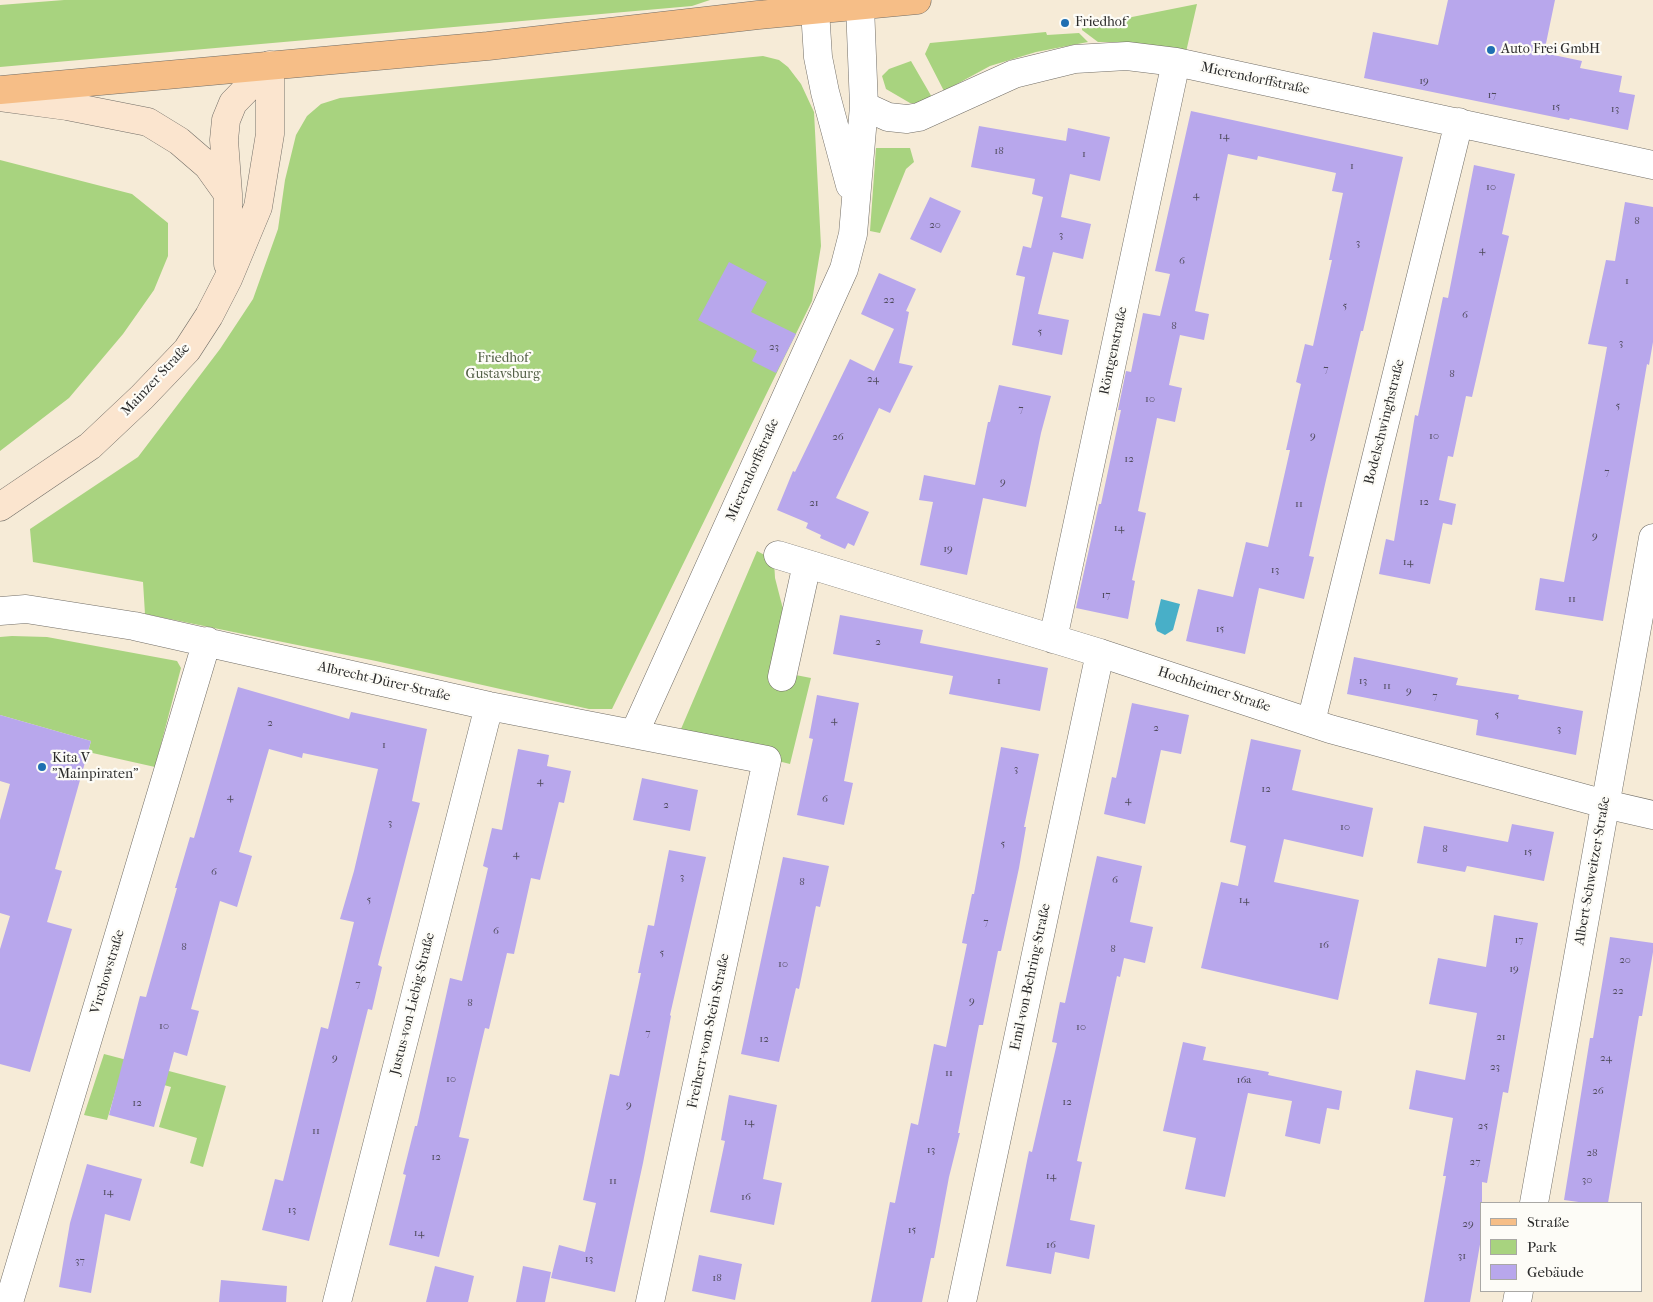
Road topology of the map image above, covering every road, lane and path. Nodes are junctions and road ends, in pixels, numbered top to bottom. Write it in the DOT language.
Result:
graph roads {
  1 [pos="917,0"];
  2 [pos="860,6"];
  3 [pos="815,10"];
  4 [pos="1176,62"];
  5 [pos="270,65"];
  6 [pos="0,90"];
  7 [pos="0,97"];
  8 [pos="864,106"];
  9 [pos="1459,122"];
  10 [pos="1653,165"];
  11 [pos="228,194"];
  12 [pos="855,201"];
  13 [pos="228,279"];
  14 [pos="1,507"];
  15 [pos="1653,538"];
  16 [pos="778,555"];
  17 [pos="807,564"];
  18 [pos="0,611"];
  19 [pos="1053,639"];
  20 [pos="207,641"];
  21 [pos="1100,653"];
  22 [pos="782,678"];
  23 [pos="489,706"];
  24 [pos="1312,722"];
  25 [pos="634,734"];
  26 [pos="767,760"];
  27 [pos="1605,804"];
  28 [pos="1653,814"];
  29 [pos="1534,1202"];
  30 [pos="9,1302"];
  31 [pos="337,1302"];
  32 [pos="650,1302"];
  33 [pos="962,1302"];
  1 -- 2 [label="main road"];
  2 -- 3 [label="main road"];
  2 -- 8 [label="street, Mierendorffstraße"];
  3 -- 5 [label="main road"];
  3 -- 12 [label="street, Mierendorffstraße"];
  4 -- 8 [label="street, Mierendorffstraße"];
  4 -- 9 [label="street, Mierendorffstraße"];
  4 -- 19 [label="street, Röntgenstraße"];
  5 -- 6 [label="main road"];
  5 -- 11 [label="main road"];
  5 -- 13 [label="main road, Mainzer Straße"];
  7 -- 11 [label="main road"];
  8 -- 12 [label="street, Mierendorffstraße"];
  9 -- 10 [label="street, Mierendorffstraße"];
  9 -- 24 [label="street, Bodelschwinghstraße"];
  11 -- 13 [label="main road"];
  12 -- 25 [label="street, Mierendorffstraße"];
  13 -- 14 [label="main road, Mainzer Straße"];
  15 -- 27 [label="street, Albert-Schweitzer-Straße"];
  16 -- 17 [label="street, Hochheimer Straße"];
  17 -- 19 [label="street, Hochheimer Straße"];
  17 -- 22 [label="street"];
  18 -- 20 [label="street, Albrecht-Dürer-Straße"];
  19 -- 21 [label="street, Hochheimer Straße"];
  20 -- 23 [label="street, Albrecht-Dürer-Straße"];
  20 -- 30 [label="street, Virchowstraße"];
  21 -- 24 [label="street, Hochheimer Straße"];
  21 -- 33 [label="street, Emil-von-Behring-Straße"];
  23 -- 25 [label="street, Albrecht-Dürer-Straße"];
  23 -- 31 [label="street, Justus-von-Liebig-Straße"];
  24 -- 27 [label="street, Hochheimer Straße"];
  25 -- 26 [label="street, Albrecht-Dürer-Straße"];
  26 -- 32 [label="street, Freiherr-vom-Stein-Straße"];
  27 -- 28 [label="street, Hochheimer Straße"];
  27 -- 29 [label="street, Albert-Schweitzer-Straße"];
}
